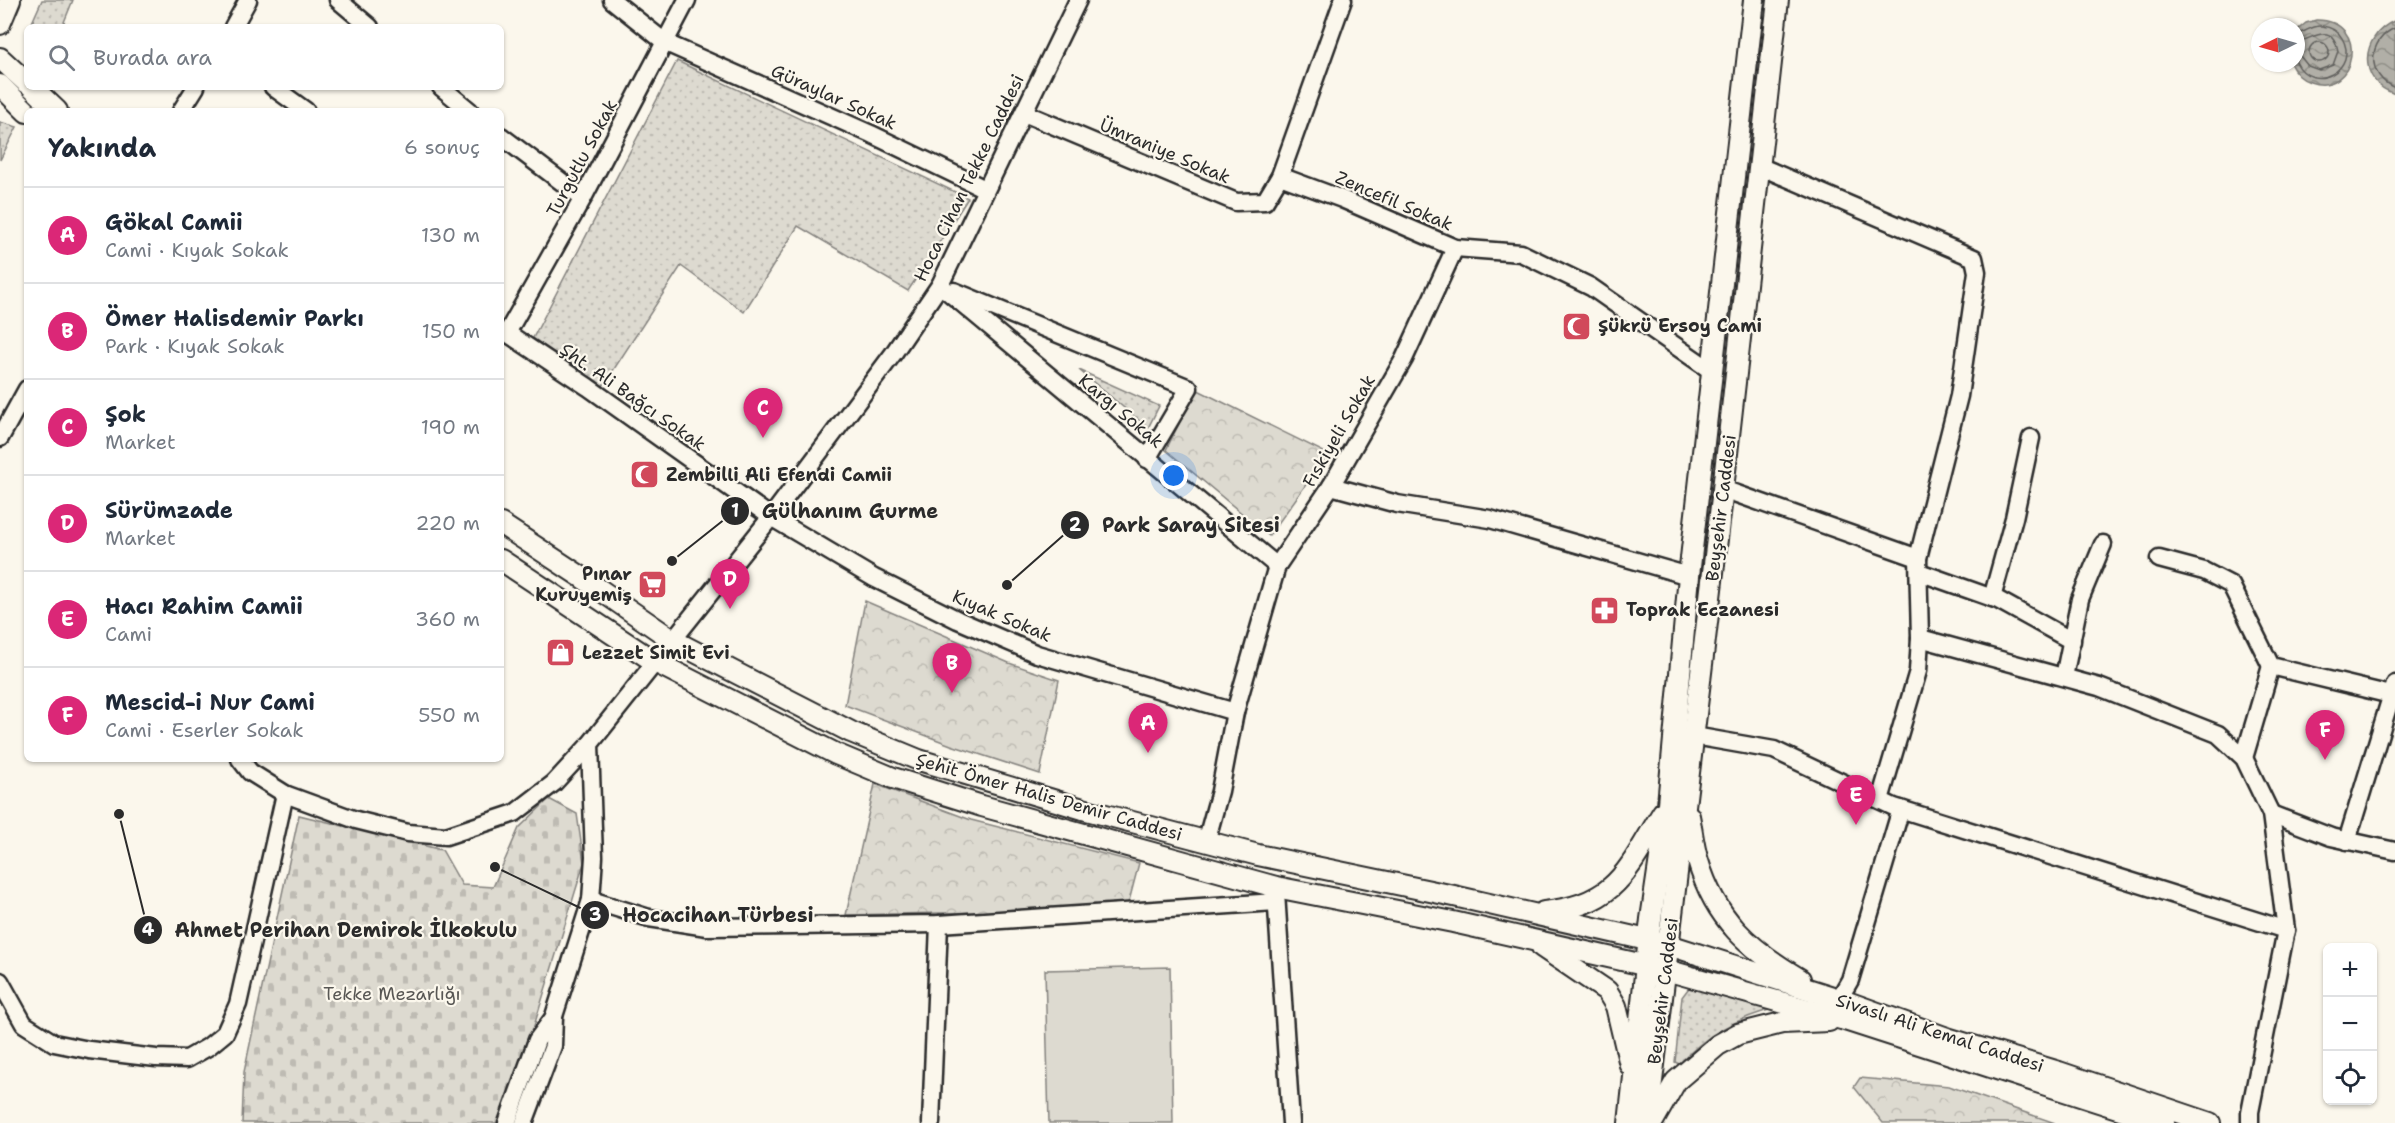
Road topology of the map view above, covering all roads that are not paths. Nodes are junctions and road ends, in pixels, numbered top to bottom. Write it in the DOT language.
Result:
graph roads {
  1 [pos="10,0"];
  2 [pos="248,0"];
  3 [pos="338,0"];
  4 [pos="612,0"];
  5 [pos="687,0"];
  6 [pos="1078,0"];
  7 [pos="1343,0"];
  8 [pos="1754,0"];
  9 [pos="1778,0"];
  10 [pos="0,24"];
  11 [pos="235,24"];
  12 [pos="366,24"];
  13 [pos="666,42"];
  14 [pos="0,58"];
  15 [pos="24,80"];
  16 [pos="0,85"];
  17 [pos="35,90"];
  18 [pos="194,90"];
  19 [pos="277,90"];
  20 [pos="445,90"];
  21 [pos="54,108"];
  22 [pos="183,108"];
  23 [pos="302,108"];
  24 [pos="466,108"];
  25 [pos="24,109"];
  26 [pos="1024,113"];
  27 [pos="504,137"];
  28 [pos="1759,166"];
  29 [pos="1280,176"];
  30 [pos="985,189"];
  31 [pos="583,198"];
  32 [pos="1455,248"];
  33 [pos="940,285"];
  34 [pos="504,333"];
  35 [pos="1713,372"];
  36 [pos="24,394"];
  37 [pos="0,438"];
  38 [pos="2031,438"];
  39 [pos="1147,459"];
  40 [pos="1331,486"];
  41 [pos="1724,489"];
  42 [pos="771,518"];
  43 [pos="504,527"];
  44 [pos="2103,544"];
  45 [pos="2159,559"];
  46 [pos="504,562"];
  47 [pos="1918,565"];
  48 [pos="1277,566"];
  49 [pos="1689,576"];
  50 [pos="1992,598"];
  51 [pos="1920,639"];
  52 [pos="674,640"];
  53 [pos="2072,640"];
  54 [pos="655,662"];
  55 [pos="2271,666"];
  56 [pos="2064,677"];
  57 [pos="2393,690"];
  58 [pos="1235,712"];
  59 [pos="1694,736"];
  60 [pos="590,744"];
  61 [pos="2244,758"];
  62 [pos="242,762"];
  63 [pos="285,794"];
  64 [pos="1880,800"];
  65 [pos="1676,802"];
  66 [pos="1901,809"];
  67 [pos="2271,813"];
  68 [pos="2347,841"];
  69 [pos="1206,842"];
  70 [pos="2395,851"];
  71 [pos="1276,895"];
  72 [pos="591,900"];
  73 [pos="1528,914"];
  74 [pos="939,924"];
  75 [pos="2286,930"];
  76 [pos="1649,939"];
  77 [pos="1533,940"];
  78 [pos="1669,945"];
  79 [pos="1646,966"];
  80 [pos="1666,970"];
  81 [pos="0,981"];
  82 [pos="1834,997"];
  83 [pos="554,1016"];
  84 [pos="1845,1020"];
  85 [pos="1634,1076"];
  86 [pos="2158,1122"];
  87 [pos="507,1123"];
  88 [pos="524,1123"];
  89 [pos="931,1123"];
  90 [pos="1291,1123"];
  91 [pos="1629,1123"];
  92 [pos="1647,1123"];
  93 [pos="1652,1123"];
  94 [pos="2210,1123"];
  95 [pos="2250,1123"];
  1 -- 10 [label="main road"];
  2 -- 11 [label="street"];
  3 -- 12 [label="street"];
  4 -- 13 [label="street, Güraylar Sokak"];
  5 -- 13 [label="street, Turgutlu Sokak"];
  6 -- 26 [label="street, Hoca Cihan Tekke Caddesi"];
  7 -- 29 [label="street"];
  8 -- 35 [label="main road, Beyşehir Caddesi"];
  9 -- 28 [label="main road, Beyşehir Caddesi"];
  13 -- 30 [label="street, Güraylar Sokak"];
  13 -- 31 [label="street, Turgutlu Sokak"];
  14 -- 15 [label="main road"];
  16 -- 25 [label="main road"];
  17 -- 21 [label="main road"];
  18 -- 22 [label="street"];
  19 -- 23 [label="street"];
  20 -- 24 [label="street"];
  26 -- 29 [label="street, Ümraniye Sokak"];
  26 -- 30 [label="street, Hoca Cihan Tekke Caddesi"];
  27 -- 31 [label="street"];
  28 -- 41 [label="main road, Beyşehir Caddesi"];
  28 -- 47 [label="street"];
  29 -- 32 [label="street, Zencefil Sokak"];
  30 -- 33 [label="street, Hoca Cihan Tekke Caddesi"];
  31 -- 34 [label="street, Turgutlu Sokak"];
  32 -- 35 [label="street, Zencefil Sokak"];
  32 -- 40 [label="street, Fıskiyeli Sokak"];
  33 -- 39 [label="street, Kargı Sokak"];
  33 -- 39 [label="street"];
  33 -- 42 [label="street, Hoca Cihan Tekke Caddesi"];
  34 -- 42 [label="street, Şht. Ali Bağcı Sokak"];
  35 -- 49 [label="main road, Beyşehir Caddesi"];
  36 -- 37 [label="street"];
  38 -- 50 [label="street"];
  39 -- 48 [label="street, Kargı Sokak"];
  40 -- 48 [label="street, Fıskiyeli Sokak"];
  40 -- 49 [label="street"];
  41 -- 47 [label="street"];
  41 -- 59 [label="main road, Beyşehir Caddesi"];
  42 -- 52 [label="street, Hoca Cihan Tekke Caddesi"];
  42 -- 58 [label="street, Kıyak Sokak"];
  43 -- 52 [label="main road, Şehit Ömer Halis Demir Caddesi"];
  44 -- 53 [label="street"];
  45 -- 55 [label="street"];
  46 -- 54 [label="main road, Şehit Ömer Halis Demir Caddesi"];
  47 -- 50 [label="street"];
  47 -- 51 [label="street"];
  48 -- 58 [label="street, Fıskiyeli Sokak"];
  49 -- 65 [label="main road, Beyşehir Caddesi"];
  50 -- 53 [label="street"];
  51 -- 56 [label="street"];
  51 -- 64 [label="street"];
  52 -- 54 [label="street, Hoca Cihan Tekke Caddesi"];
  52 -- 69 [label="main road, Şehit Ömer Halis Demir Caddesi"];
  53 -- 56 [label="street"];
  54 -- 60 [label="street, Hoca Cihan Tekke Caddesi"];
  54 -- 71 [label="main road, Şehit Ömer Halis Demir Caddesi"];
  55 -- 57 [label="street"];
  55 -- 61 [label="street"];
  56 -- 61 [label="street"];
  57 -- 68 [label="street"];
  58 -- 69 [label="street, Fıskiyeli Sokak"];
  59 -- 64 [label="street"];
  59 -- 65 [label="main road, Beyşehir Caddesi"];
  60 -- 63 [label="street, Hoca Cihan Tekke Caddesi"];
  60 -- 72 [label="street"];
  61 -- 67 [label="street"];
  62 -- 63 [label="street, Hoca Cihan Tekke Caddesi"];
  63 -- 81 [label="street"];
  64 -- 66 [label="street"];
  65 -- 73 [label="main road"];
  65 -- 76 [label="main road, Beyşehir Caddesi"];
  65 -- 78 [label="main road, Beyşehir Caddesi"];
  65 -- 82 [label="main road"];
  66 -- 75 [label="street"];
  66 -- 82 [label="street"];
  67 -- 68 [label="street"];
  67 -- 75 [label="street"];
  68 -- 70 [label="street"];
  69 -- 73 [label="main road, Şehit Ömer Halis Demir Caddesi"];
  71 -- 74 [label="street"];
  71 -- 77 [label="main road, Şehit Ömer Halis Demir Caddesi"];
  71 -- 90 [label="street"];
  72 -- 74 [label="street"];
  72 -- 83 [label="street"];
  73 -- 76 [label="main road, Şehit Ömer Halis Demir Caddesi"];
  74 -- 89 [label="street"];
  75 -- 95 [label="street"];
  76 -- 78 [label="main road, Sivaslı Ali Kemal Caddesi"];
  76 -- 79 [label="main road, Beyşehir Caddesi"];
  77 -- 79 [label="main road, Şehit Ömer Halis Demir Caddesi"];
  77 -- 85 [label="main road"];
  78 -- 80 [label="main road, Beyşehir Caddesi"];
  78 -- 82 [label="main road, Sivaslı Ali Kemal Caddesi"];
  79 -- 80 [label="main road, Sivaslı Ali Kemal Caddesi"];
  79 -- 85 [label="main road, Beyşehir Caddesi"];
  80 -- 84 [label="main road, Sivaslı Ali Kemal Caddesi"];
  80 -- 92 [label="main road, Beyşehir Caddesi"];
  82 -- 94 [label="main road, Sivaslı Ali Kemal Caddesi"];
  83 -- 87 [label="street"];
  83 -- 88 [label="street"];
  84 -- 86 [label="main road, Sivaslı Ali Kemal Caddesi"];
  84 -- 93 [label="main road"];
  85 -- 91 [label="main road, Beyşehir Caddesi"];
}
